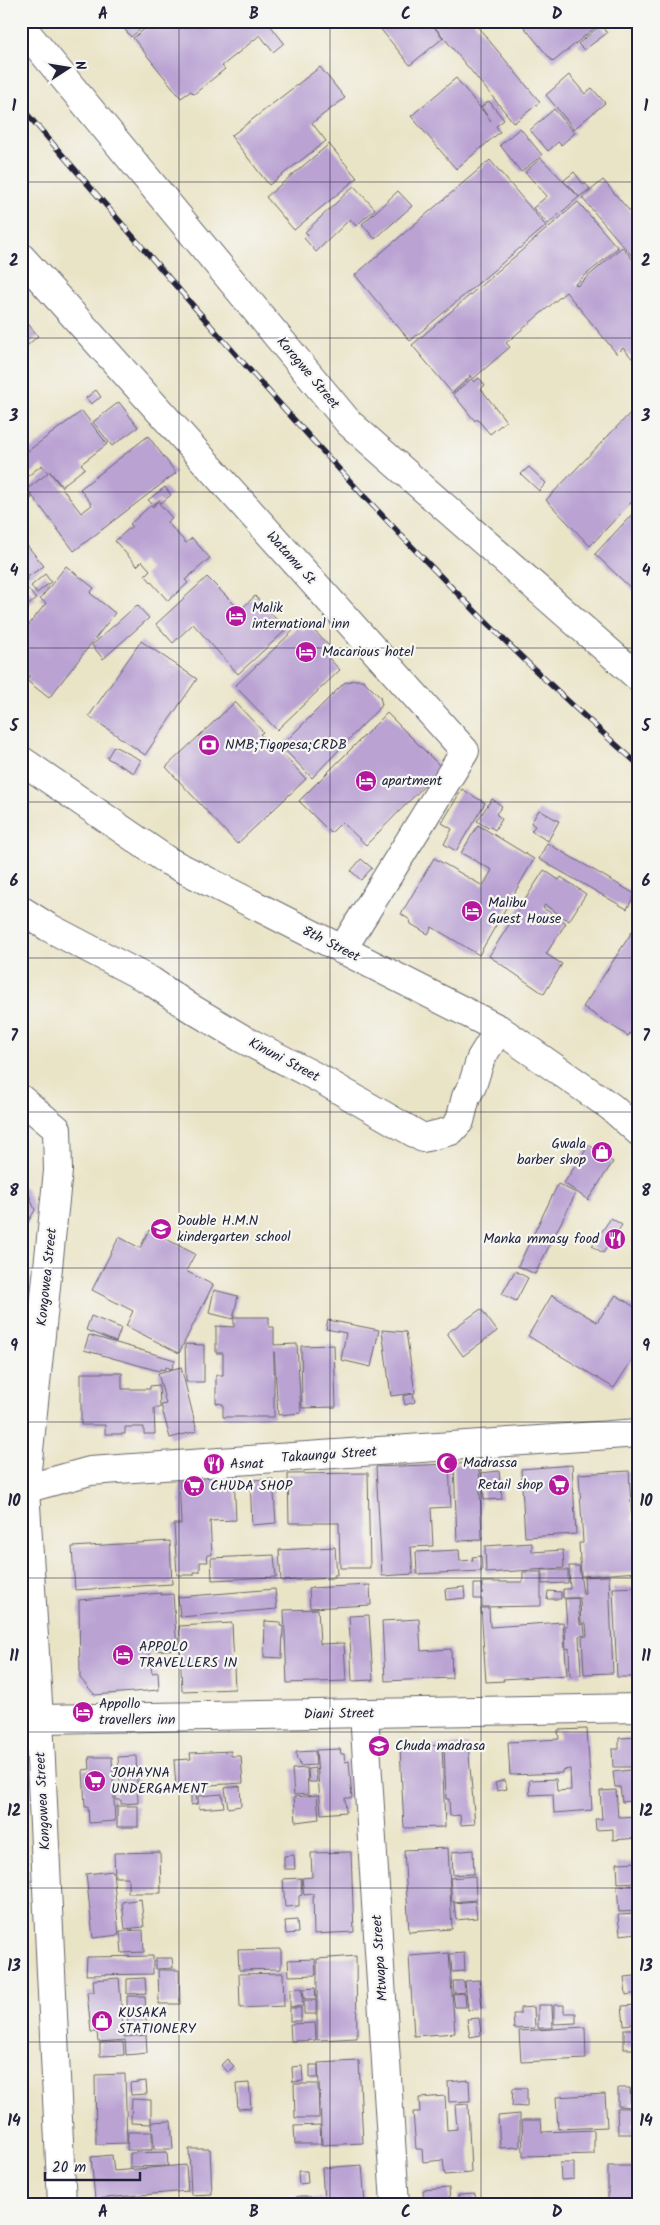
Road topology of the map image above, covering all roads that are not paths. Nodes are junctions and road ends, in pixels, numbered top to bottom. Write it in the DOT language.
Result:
graph roads {
  1 [pos="21,26"];
  2 [pos="21,257"];
  3 [pos="639,678"];
  4 [pos="21,760"];
  5 [pos="21,910"];
  6 [pos="342,950"];
  7 [pos="499,1029"];
  8 [pos="21,1099"];
  9 [pos="639,1132"];
  10 [pos="639,1434"];
  11 [pos="23,1490"];
  12 [pos="639,1708"];
  13 [pos="364,1713"];
  14 [pos="39,1719"];
  15 [pos="62,2204"];
  16 [pos="395,2204"];
  1 -- 3 [label="street, Korogwe Street"];
  2 -- 6 [label="street, Watamu St"];
  4 -- 6 [label="street, 8th Street"];
  5 -- 7 [label="street, Kinuni Street"];
  6 -- 7 [label="street, 8th Street"];
  7 -- 9 [label="street, 8th Street"];
  8 -- 11 [label="street, Kongowea Street"];
  10 -- 11 [label="street, Takaungu Street"];
  11 -- 14 [label="street, Kongowea Street"];
  12 -- 13 [label="street, Diani Street"];
  13 -- 14 [label="street, Diani Street"];
  13 -- 16 [label="street, Mtwapa Street"];
  14 -- 15 [label="street, Kongowea Street"];
}
